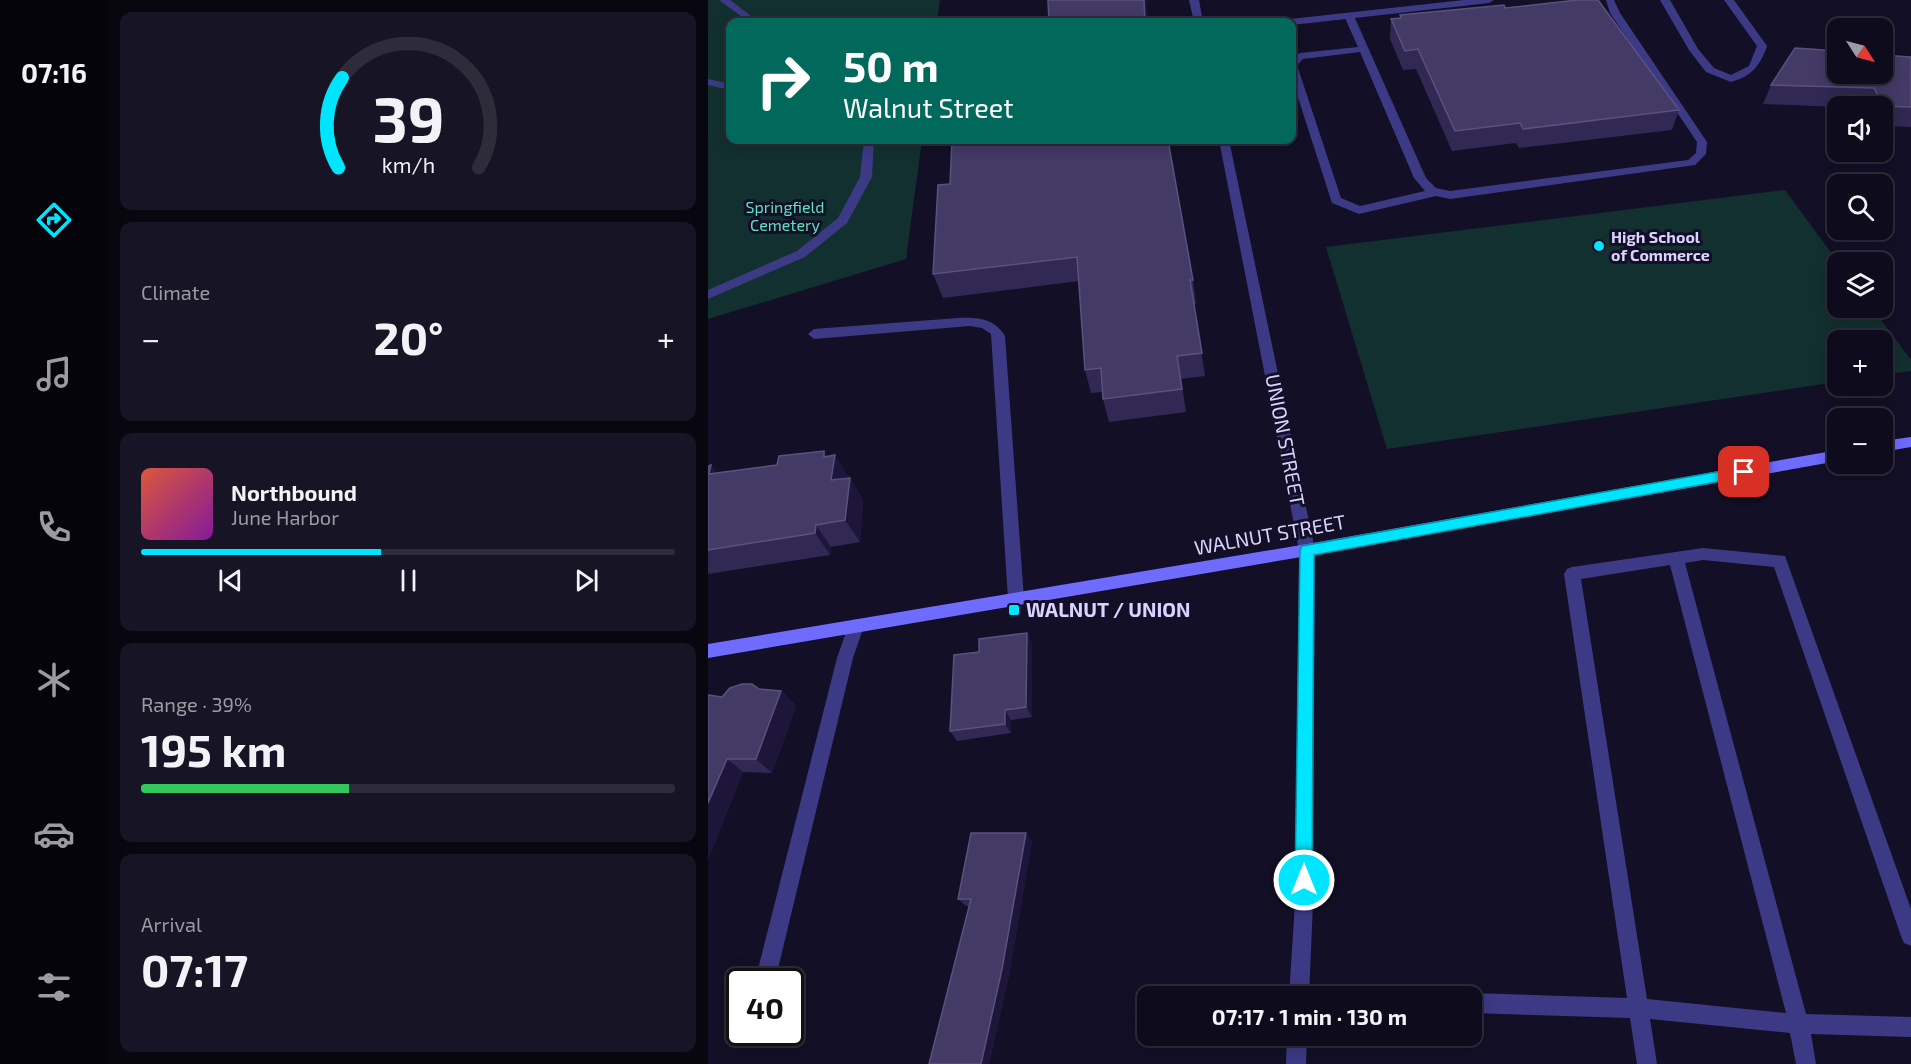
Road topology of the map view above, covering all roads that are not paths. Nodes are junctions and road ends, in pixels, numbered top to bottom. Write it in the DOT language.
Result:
graph roads {
  1 [pos="724,0"];
  2 [pos="743,0"];
  3 [pos="1194,0"];
  4 [pos="1489,0"];
  5 [pos="1665,0"];
  6 [pos="1729,0"];
  7 [pos="1610,1"];
  8 [pos="736,8"];
  9 [pos="1349,16"];
  10 [pos="749,18"];
  11 [pos="1198,18"];
  12 [pos="1296,21"];
  13 [pos="1364,50"];
  14 [pos="1296,60"];
  15 [pos="1296,77"];
  16 [pos="708,82"];
  17 [pos="726,86"];
  18 [pos="869,144"];
  19 [pos="1225,144"];
  20 [pos="1434,193"];
  21 [pos="708,296"];
  22 [pos="814,334"];
  23 [pos="1911,442"];
  24 [pos="1893,445"];
  25 [pos="1827,457"];
  26 [pos="1307,550"];
  27 [pos="1676,558"];
  28 [pos="1016,599"];
  29 [pos="856,626"];
  30 [pos="708,651"];
  31 [pos="1911,936"];
  32 [pos="768,968"];
  33 [pos="1300,986"];
  34 [pos="1482,1003"];
  35 [pos="1639,1008"];
  36 [pos="1798,1024"];
  37 [pos="1911,1027"];
  38 [pos="1297,1046"];
  39 [pos="1296,1064"];
  40 [pos="1647,1064"];
  41 [pos="1806,1064"];
  1 -- 8 [label="street"];
  2 -- 8 [label="street"];
  3 -- 11 [label="street"];
  4 -- 9 [label="street"];
  5 -- 6 [label="street"];
  7 -- 20 [label="street"];
  8 -- 10 [label="street"];
  9 -- 12 [label="street"];
  9 -- 13 [label="street"];
  13 -- 14 [label="street"];
  13 -- 20 [label="street"];
  15 -- 20 [label="street"];
  16 -- 17 [label="street"];
  18 -- 21 [label="street"];
  19 -- 26 [label="street, UNION STREET"];
  22 -- 28 [label="street"];
  23 -- 24 [label="main road"];
  25 -- 26 [label="main road, WALNUT STREET"];
  26 -- 28 [label="main road, WALNUT STREET"];
  26 -- 33 [label="street, UNION STREET"];
  27 -- 31 [label="street"];
  27 -- 35 [label="street"];
  27 -- 36 [label="street"];
  28 -- 29 [label="main road, WALNUT STREET"];
  29 -- 30 [label="main road, WALNUT STREET"];
  29 -- 32 [label="street"];
  34 -- 35 [label="street"];
  35 -- 36 [label="street"];
  35 -- 40 [label="street"];
  36 -- 37 [label="street"];
  36 -- 41 [label="street"];
  38 -- 39 [label="street"];
}
